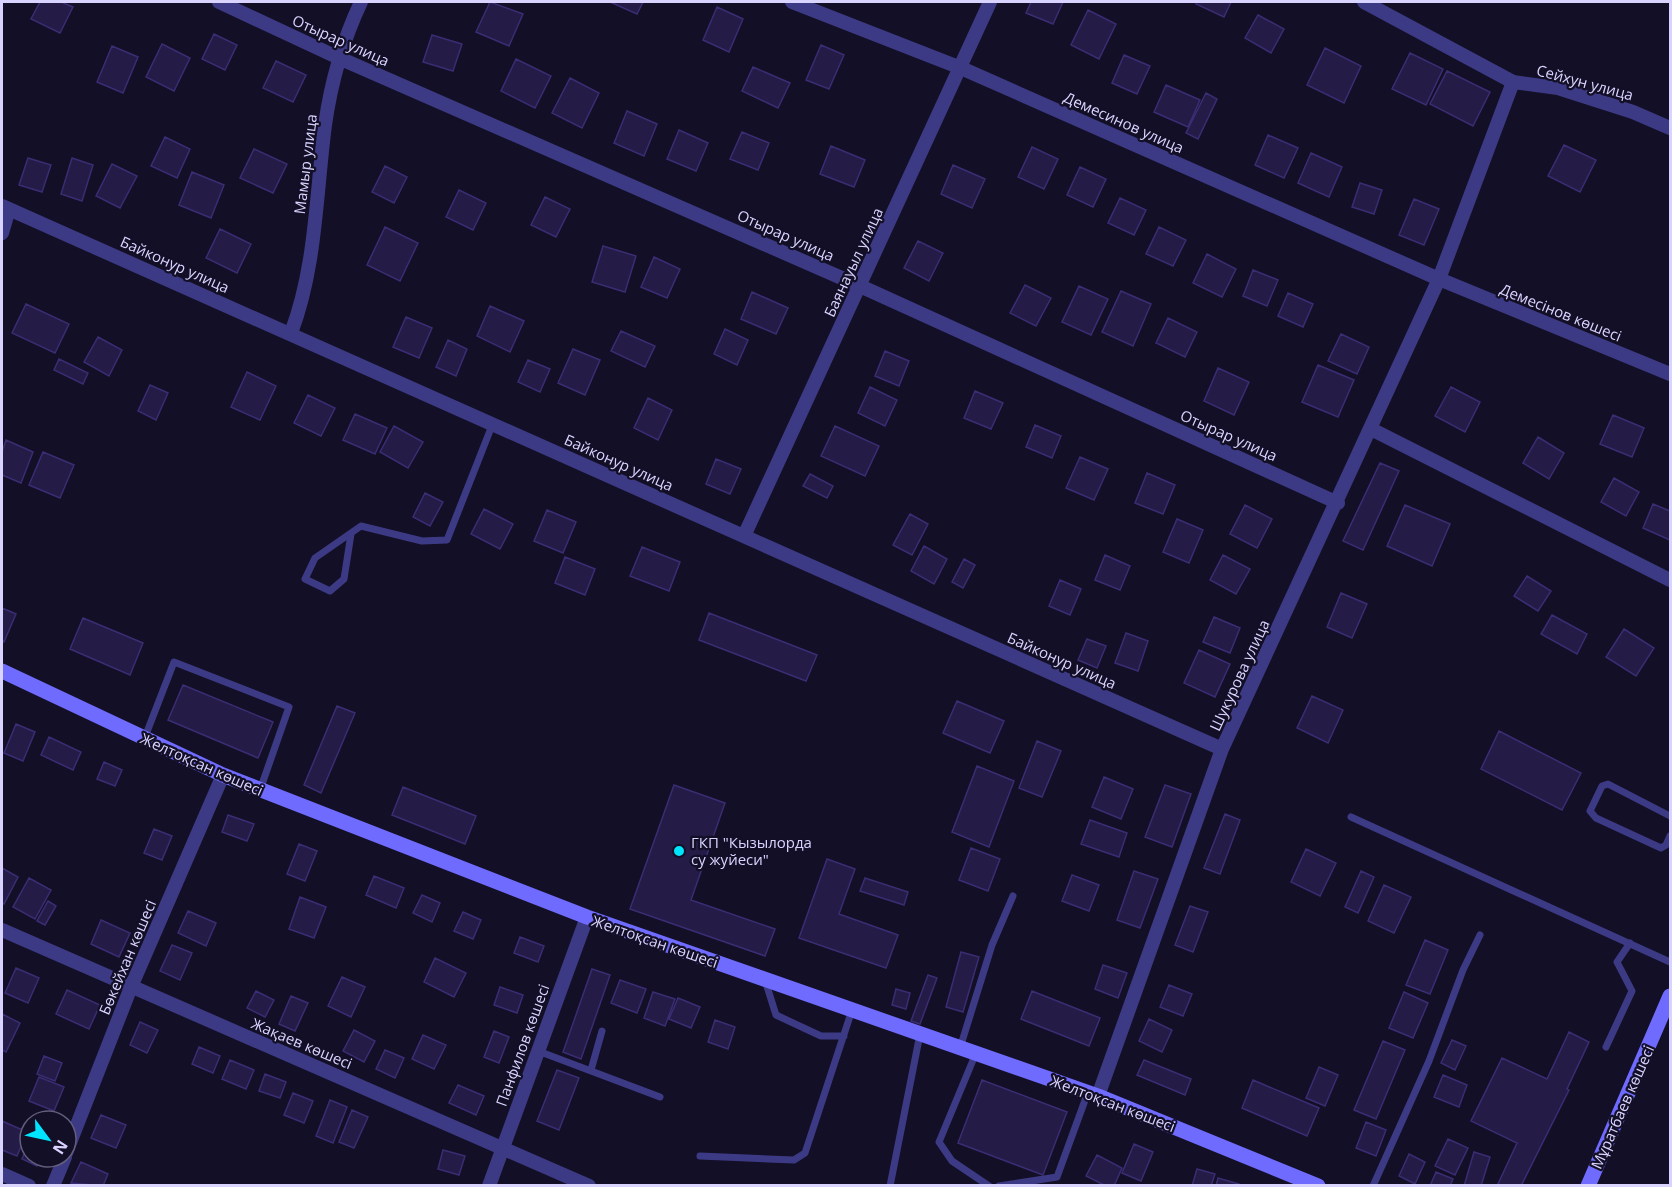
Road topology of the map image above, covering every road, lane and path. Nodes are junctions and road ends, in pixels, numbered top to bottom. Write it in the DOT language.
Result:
graph roads {
  1 [pos="219,2"];
  2 [pos="361,2"];
  3 [pos="792,2"];
  4 [pos="990,2"];
  5 [pos="1364,2"];
  6 [pos="339,58"];
  7 [pos="961,68"];
  8 [pos="1513,82"];
  9 [pos="1671,128"];
  10 [pos="5,207"];
  11 [pos="2,233"];
  12 [pos="1439,279"];
  13 [pos="860,286"];
  14 [pos="291,333"];
  15 [pos="1671,374"];
  16 [pos="493,423"];
  17 [pos="1371,429"];
  18 [pos="1338,503"];
  19 [pos="351,534"];
  20 [pos="744,536"];
  21 [pos="1671,580"];
  22 [pos="2,671"];
  23 [pos="144,738"];
  24 [pos="1222,749"];
  25 [pos="223,775"];
  26 [pos="260,790"];
  27 [pos="1671,816"];
  28 [pos="1351,817"];
  29 [pos="1671,836"];
  30 [pos="1013,896"];
  31 [pos="587,917"];
  32 [pos="2,930"];
  33 [pos="1480,935"];
  34 [pos="1630,944"];
  35 [pos="1671,962"];
  36 [pos="765,979"];
  37 [pos="131,987"];
  38 [pos="1671,996"];
  39 [pos="852,1010"];
  40 [pos="602,1031"];
  41 [pos="920,1034"];
  42 [pos="844,1036"];
  43 [pos="1606,1047"];
  44 [pos="960,1048"];
  45 [pos="538,1051"];
  46 [pos="975,1053"];
  47 [pos="591,1070"];
  48 [pos="1093,1094"];
  49 [pos="660,1097"];
  50 [pos="78,1122"];
  51 [pos="502,1148"];
  52 [pos="700,1156"];
  53 [pos="59,1169"];
  54 [pos="2,1174"];
  55 [pos="29,1185"];
  56 [pos="53,1185"];
  57 [pos="489,1185"];
  58 [pos="589,1185"];
  59 [pos="890,1185"];
  60 [pos="989,1185"];
  61 [pos="999,1185"];
  62 [pos="1318,1185"];
  63 [pos="1373,1185"];
  64 [pos="1588,1185"];
  1 -- 6 [label="street, Отырар улица"];
  2 -- 6 [label="street, Мамыр улица"];
  3 -- 7 [label="street, Демесинов улица"];
  4 -- 7 [label="street, Баянауыл улица"];
  5 -- 8 [label="street, Сейхун улица"];
  6 -- 13 [label="street, Отырар улица"];
  6 -- 14 [label="street, Мамыр улица"];
  7 -- 12 [label="street, Демесинов улица"];
  7 -- 13 [label="street, Баянауыл улица"];
  8 -- 9 [label="street, Сейхун улица"];
  8 -- 12 [label="street, Шукурова улица"];
  10 -- 11 [label="street"];
  10 -- 14 [label="street, Байконур улица"];
  12 -- 15 [label="street, Демесінов көшесі"];
  12 -- 17 [label="street, Шукурова улица"];
  13 -- 18 [label="street, Отырар улица"];
  13 -- 20 [label="street, Баянауыл улица"];
  14 -- 16 [label="street, Байконур улица"];
  16 -- 19 [label="lane"];
  16 -- 20 [label="street, Байконур улица"];
  17 -- 18 [label="street, Шукурова улица"];
  17 -- 21 [label="street"];
  18 -- 24 [label="street, Шукурова улица"];
  19 -- 19 [label="lane"];
  20 -- 24 [label="street, Байконур улица"];
  22 -- 23 [label="street, Желтоқсан көшесі"];
  23 -- 25 [label="street, Желтоқсан көшесі"];
  23 -- 26 [label="lane"];
  24 -- 48 [label="street, Шукурова улица"];
  25 -- 26 [label="street, Желтоқсан көшесі"];
  25 -- 37 [label="street, Бөкейхан көшесі"];
  26 -- 31 [label="street, Желтоқсан көшесі"];
  27 -- 29 [label="lane"];
  28 -- 34 [label="lane"];
  30 -- 44 [label="lane"];
  31 -- 36 [label="street, Желтоқсан көшесі"];
  31 -- 45 [label="street, Панфилов көшесі"];
  32 -- 37 [label="street, Жақаев көшесі"];
  33 -- 63 [label="lane"];
  34 -- 35 [label="lane"];
  34 -- 43 [label="lane"];
  36 -- 39 [label="street, Желтоқсан көшесі"];
  36 -- 42 [label="lane"];
  37 -- 50 [label="street, Бөкейхан көшесі"];
  37 -- 51 [label="street, Жақаев көшесі"];
  38 -- 64 [label="street, Мұратбаев көшесі"];
  39 -- 41 [label="street, Желтоқсан көшесі"];
  39 -- 42 [label="lane"];
  40 -- 47 [label="lane"];
  41 -- 44 [label="street, Желтоқсан көшесі"];
  41 -- 59 [label="lane"];
  42 -- 52 [label="lane"];
  44 -- 46 [label="street, Желтоқсан көшесі"];
  45 -- 47 [label="lane"];
  45 -- 51 [label="street, Панфилов көшесі"];
  46 -- 48 [label="street, Желтоқсан көшесі"];
  46 -- 60 [label="lane"];
  47 -- 49 [label="lane"];
  48 -- 61 [label="lane"];
  48 -- 62 [label="street, Желтоқсан көшесі"];
  51 -- 57 [label="street, Панфилов көшесі"];
  51 -- 58 [label="street, Жақаев көшесі"];
  53 -- 56 [label="street, Бөкейхан көшесі"];
  54 -- 55 [label="street"];
}
